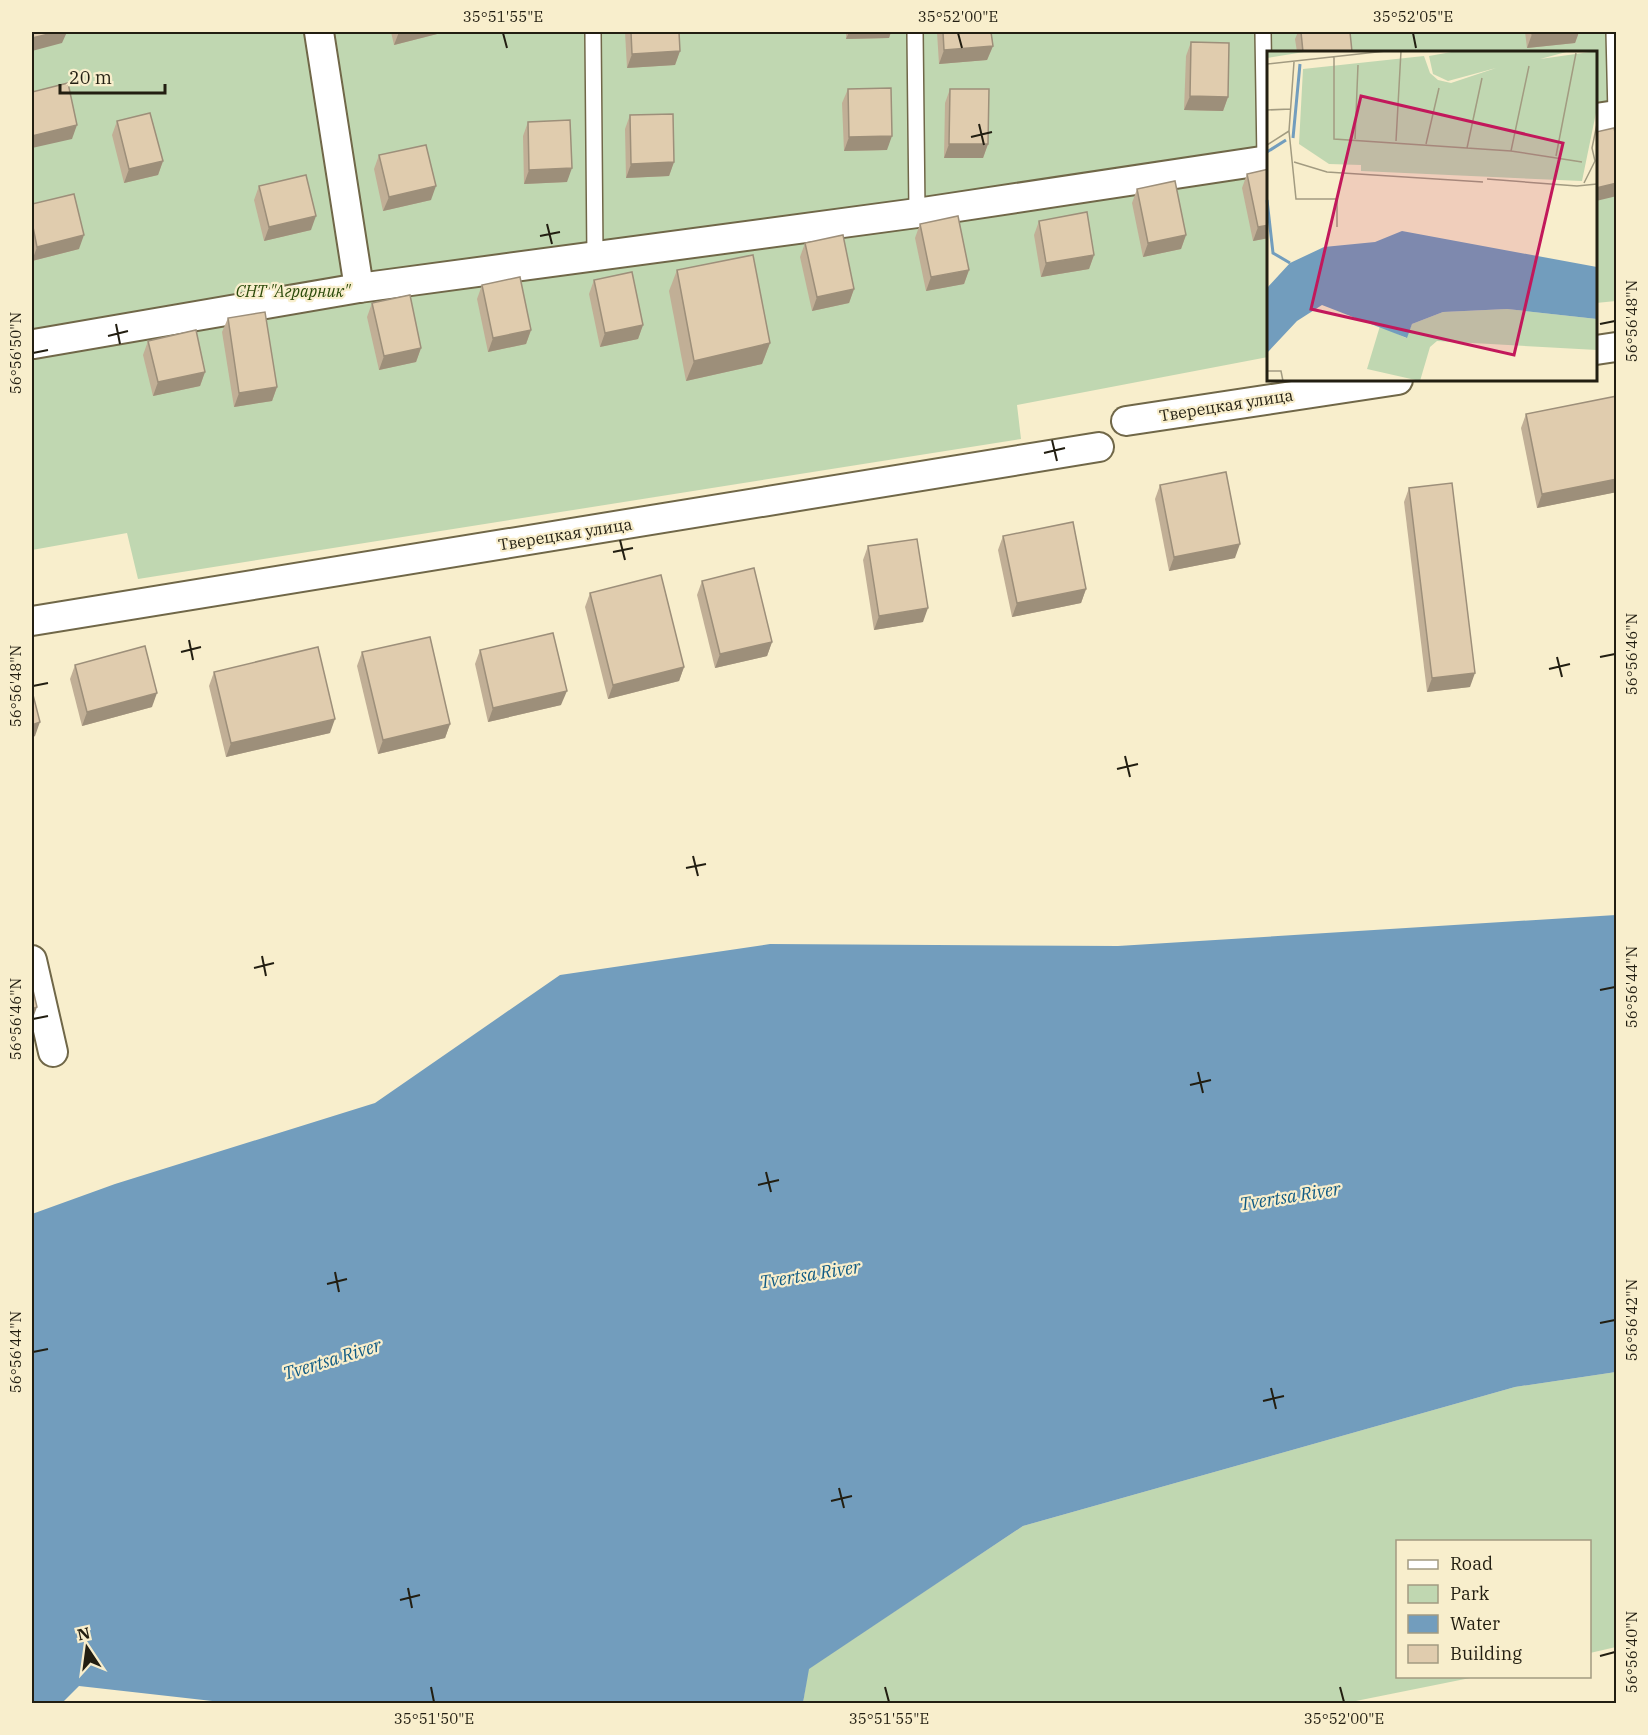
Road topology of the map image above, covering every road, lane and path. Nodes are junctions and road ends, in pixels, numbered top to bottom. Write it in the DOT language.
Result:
graph roads {
  1 [pos="319,32"];
  2 [pos="593,32"];
  3 [pos="915,32"];
  4 [pos="1263,32"];
  5 [pos="1614,32"];
  6 [pos="1616,115"];
  7 [pos="1597,118"];
  8 [pos="1267,161"];
  9 [pos="917,213"];
  10 [pos="594,256"];
  11 [pos="359,288"];
  12 [pos="32,339"];
  13 [pos="1617,347"];
  14 [pos="1597,350"];
  15 [pos="1391,381"];
  16 [pos="1126,421"];
  17 [pos="1099,447"];
  18 [pos="32,621"];
  19 [pos="32,960"];
  20 [pos="53,1052"];
  1 -- 11 [label="street"];
  2 -- 10 [label="lane"];
  3 -- 9 [label="lane"];
  4 -- 8 [label="lane"];
  5 -- 6 [label="lane"];
  6 -- 7 [label="street"];
  8 -- 9 [label="street"];
  9 -- 10 [label="street"];
  10 -- 11 [label="street"];
  11 -- 12 [label="street"];
  13 -- 14 [label="street"];
  15 -- 16 [label="street, Тверецкая улица"];
  17 -- 18 [label="street, Тверецкая улица"];
  19 -- 20 [label="street"];
}
